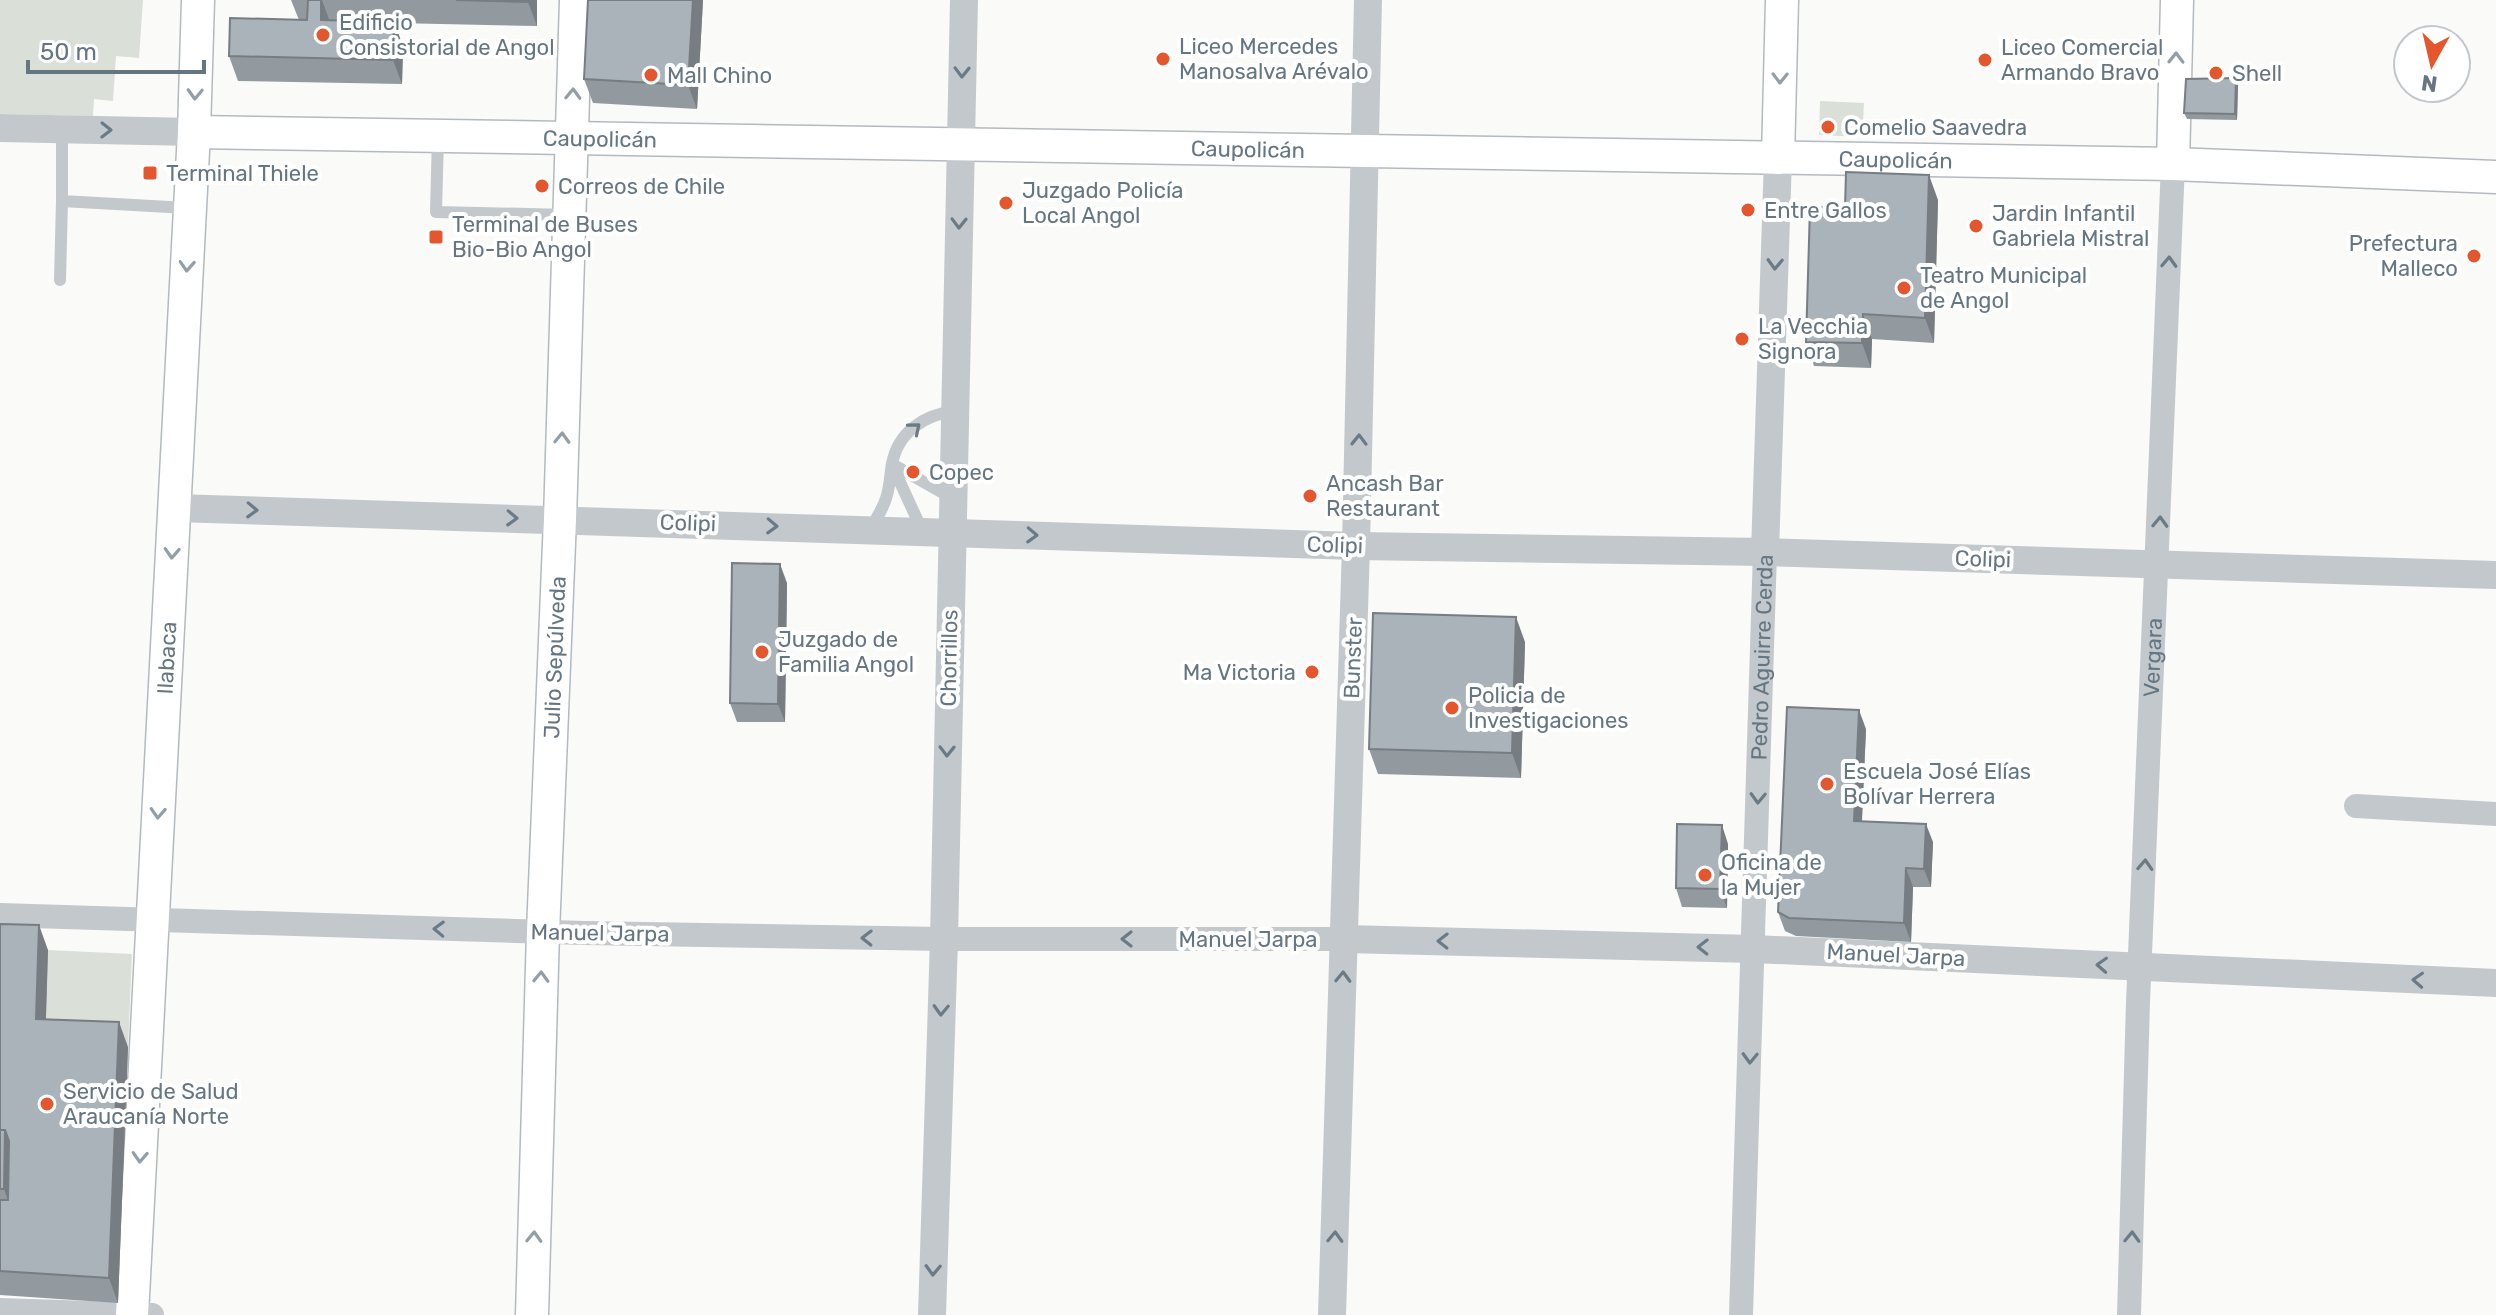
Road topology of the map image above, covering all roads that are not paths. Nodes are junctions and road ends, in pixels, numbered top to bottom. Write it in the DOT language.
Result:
graph roads {
  1 [pos="198,0"];
  2 [pos="576,0"];
  3 [pos="964,0"];
  4 [pos="1368,0"];
  5 [pos="1782,0"];
  6 [pos="2177,0"];
  7 [pos="0,128"];
  8 [pos="62,129"];
  9 [pos="194,132"];
  10 [pos="438,136"];
  11 [pos="571,138"];
  12 [pos="961,145"];
  13 [pos="1365,151"];
  14 [pos="1778,158"];
  15 [pos="2173,164"];
  16 [pos="2496,177"];
  17 [pos="62,201"];
  18 [pos="190,208"];
  19 [pos="569,215"];
  20 [pos="60,280"];
  21 [pos="954,411"];
  22 [pos="892,464"];
  23 [pos="952,498"];
  24 [pos="175,508"];
  25 [pos="560,519"];
  26 [pos="870,529"];
  27 [pos="923,531"];
  28 [pos="951,533"];
  29 [pos="1356,546"];
  30 [pos="1765,552"];
  31 [pos="2158,564"];
  32 [pos="2496,575"];
  33 [pos="2356,806"];
  34 [pos="2496,814"];
  35 [pos="0,915"];
  36 [pos="153,920"];
  37 [pos="543,932"];
  38 [pos="944,939"];
  39 [pos="1345,939"];
  40 [pos="1754,949"];
  41 [pos="2140,967"];
  42 [pos="2496,983"];
  43 [pos="0,1310"];
  44 [pos="132,1315"];
  45 [pos="152,1315"];
  46 [pos="532,1315"];
  47 [pos="932,1315"];
  48 [pos="1332,1315"];
  49 [pos="1741,1315"];
  50 [pos="2129,1315"];
  1 -- 9 [label="main road, Ilabaca, one-way"];
  11 -- 2 [label="main road, Julio Sepúlveda, one-way"];
  3 -- 12 [label="street, Chorrillos, one-way"];
  4 -- 13 [label="street, Bunster"];
  5 -- 14 [label="main road, Pedro Aguirre Cerda, one-way"];
  15 -- 6 [label="main road, Vergara, one-way"];
  7 -- 8 [label="street, Caupolicán"];
  8 -- 9 [label="street, Caupolicán, one-way"];
  8 -- 17 [label="lane"];
  9 -- 10 [label="main road, Caupolicán"];
  9 -- 18 [label="main road, Ilabaca"];
  10 -- 11 [label="main road, Caupolicán"];
  10 -- 19 [label="lane"];
  11 -- 12 [label="main road, Caupolicán"];
  11 -- 19 [label="main road, Julio Sepúlveda"];
  12 -- 13 [label="main road, Caupolicán"];
  12 -- 21 [label="street, Chorrillos, one-way"];
  13 -- 14 [label="main road, Caupolicán"];
  29 -- 13 [label="street, Bunster, one-way"];
  14 -- 15 [label="main road, Caupolicán"];
  14 -- 30 [label="street, Pedro Aguirre Cerda, one-way"];
  15 -- 16 [label="main road, Caupolicán"];
  31 -- 15 [label="street, Vergara, one-way"];
  17 -- 18 [label="lane"];
  17 -- 20 [label="lane"];
  18 -- 24 [label="main road, Ilabaca, one-way"];
  25 -- 19 [label="main road, Julio Sepúlveda, one-way"];
  22 -- 21 [label="lane, one-way"];
  21 -- 23 [label="street, Chorrillos"];
  22 -- 23 [label="lane"];
  22 -- 26 [label="lane"];
  22 -- 27 [label="lane"];
  23 -- 28 [label="street, Chorrillos"];
  24 -- 25 [label="street, Colipi, one-way"];
  24 -- 36 [label="main road, Ilabaca, one-way"];
  25 -- 26 [label="street, Colipi, one-way"];
  25 -- 37 [label="main road, Julio Sepúlveda"];
  26 -- 27 [label="street, Colipi"];
  27 -- 28 [label="street, Colipi"];
  28 -- 29 [label="street, Colipi, one-way"];
  28 -- 38 [label="street, Chorrillos, one-way"];
  29 -- 30 [label="street, Colipi"];
  29 -- 39 [label="street, Bunster"];
  30 -- 31 [label="street, Colipi"];
  30 -- 40 [label="street, Pedro Aguirre Cerda, one-way"];
  31 -- 32 [label="street, Colipi"];
  41 -- 31 [label="street, Vergara, one-way"];
  33 -- 34 [label="street"];
  35 -- 36 [label="street, Manuel Jarpa"];
  37 -- 36 [label="street, Manuel Jarpa, one-way"];
  36 -- 44 [label="main road, Ilabaca, one-way"];
  38 -- 37 [label="street, Manuel Jarpa, one-way"];
  46 -- 37 [label="main road, Julio Sepúlveda, one-way"];
  39 -- 38 [label="street, Manuel Jarpa, one-way"];
  38 -- 47 [label="street, Chorrillos, one-way"];
  40 -- 39 [label="street, Manuel Jarpa, one-way"];
  48 -- 39 [label="street, Bunster, one-way"];
  41 -- 40 [label="street, Manuel Jarpa, one-way"];
  40 -- 49 [label="street, Pedro Aguirre Cerda, one-way"];
  42 -- 41 [label="street, Manuel Jarpa, one-way"];
  50 -- 41 [label="street, Vergara, one-way"];
  43 -- 44 [label="street"];
  44 -- 45 [label="street"];
}
